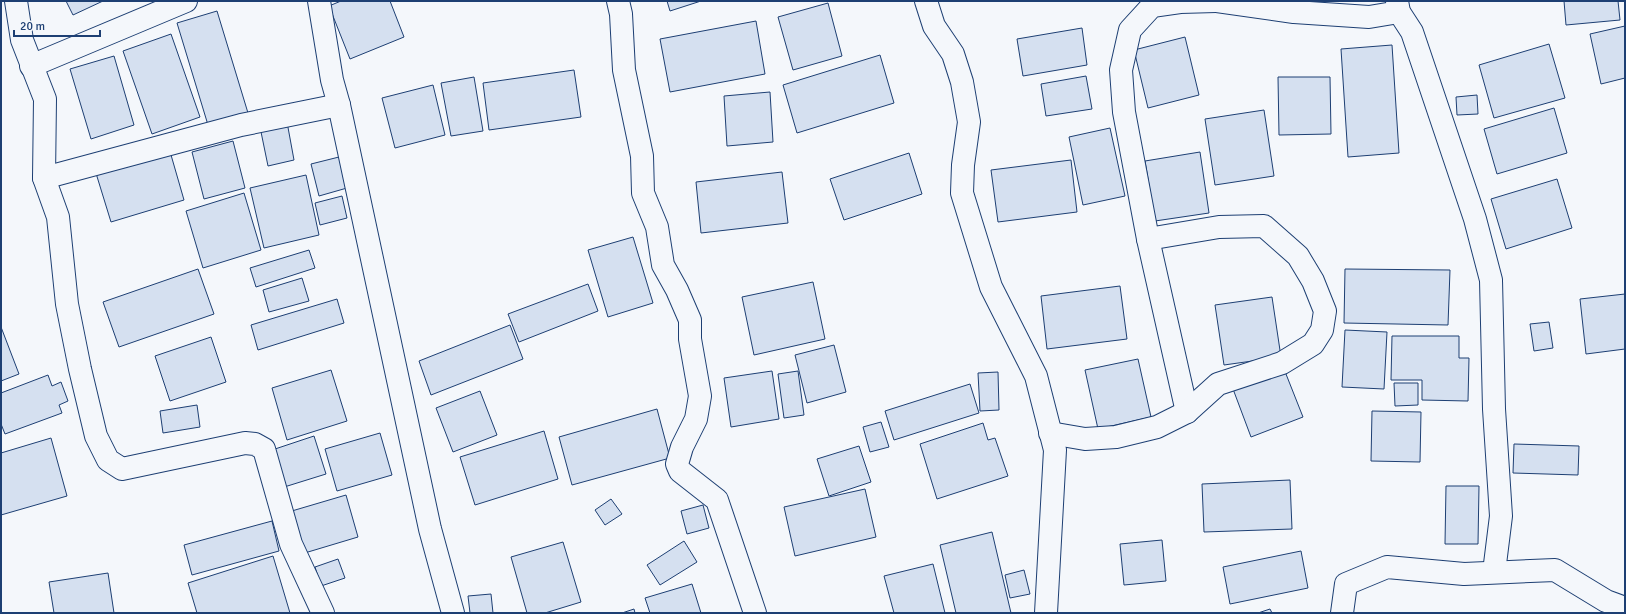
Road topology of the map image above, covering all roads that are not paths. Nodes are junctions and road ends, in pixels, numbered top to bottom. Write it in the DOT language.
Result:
graph roads {
  1 [pos="16,1"];
  2 [pos="186,1"];
  3 [pos="319,1"];
  4 [pos="618,1"];
  5 [pos="926,1"];
  6 [pos="1216,1"];
  7 [pos="1398,7"];
  8 [pos="31,66"];
  9 [pos="339,105"];
  10 [pos="44,178"];
  11 [pos="1148,239"];
  12 [pos="1187,412"];
  13 [pos="1050,433"];
  14 [pos="1494,572"];
  15 [pos="1625,608"];
  16 [pos="323,613"];
  17 [pos="453,613"];
  18 [pos="755,613"];
  19 [pos="1046,613"];
  20 [pos="1342,613"];
  1 -- 8 [label="street"];
  2 -- 8 [label="street"];
  3 -- 9 [label="street"];
  4 -- 18 [label="street"];
  5 -- 13 [label="street"];
  6 -- 7 [label="street"];
  6 -- 11 [label="street"];
  7 -- 14 [label="street"];
  8 -- 10 [label="street"];
  9 -- 10 [label="street"];
  9 -- 17 [label="street"];
  10 -- 16 [label="street"];
  11 -- 12 [label="street"];
  11 -- 12 [label="street"];
  12 -- 13 [label="street"];
  13 -- 19 [label="street"];
  14 -- 15 [label="street"];
  14 -- 20 [label="street"];
}
